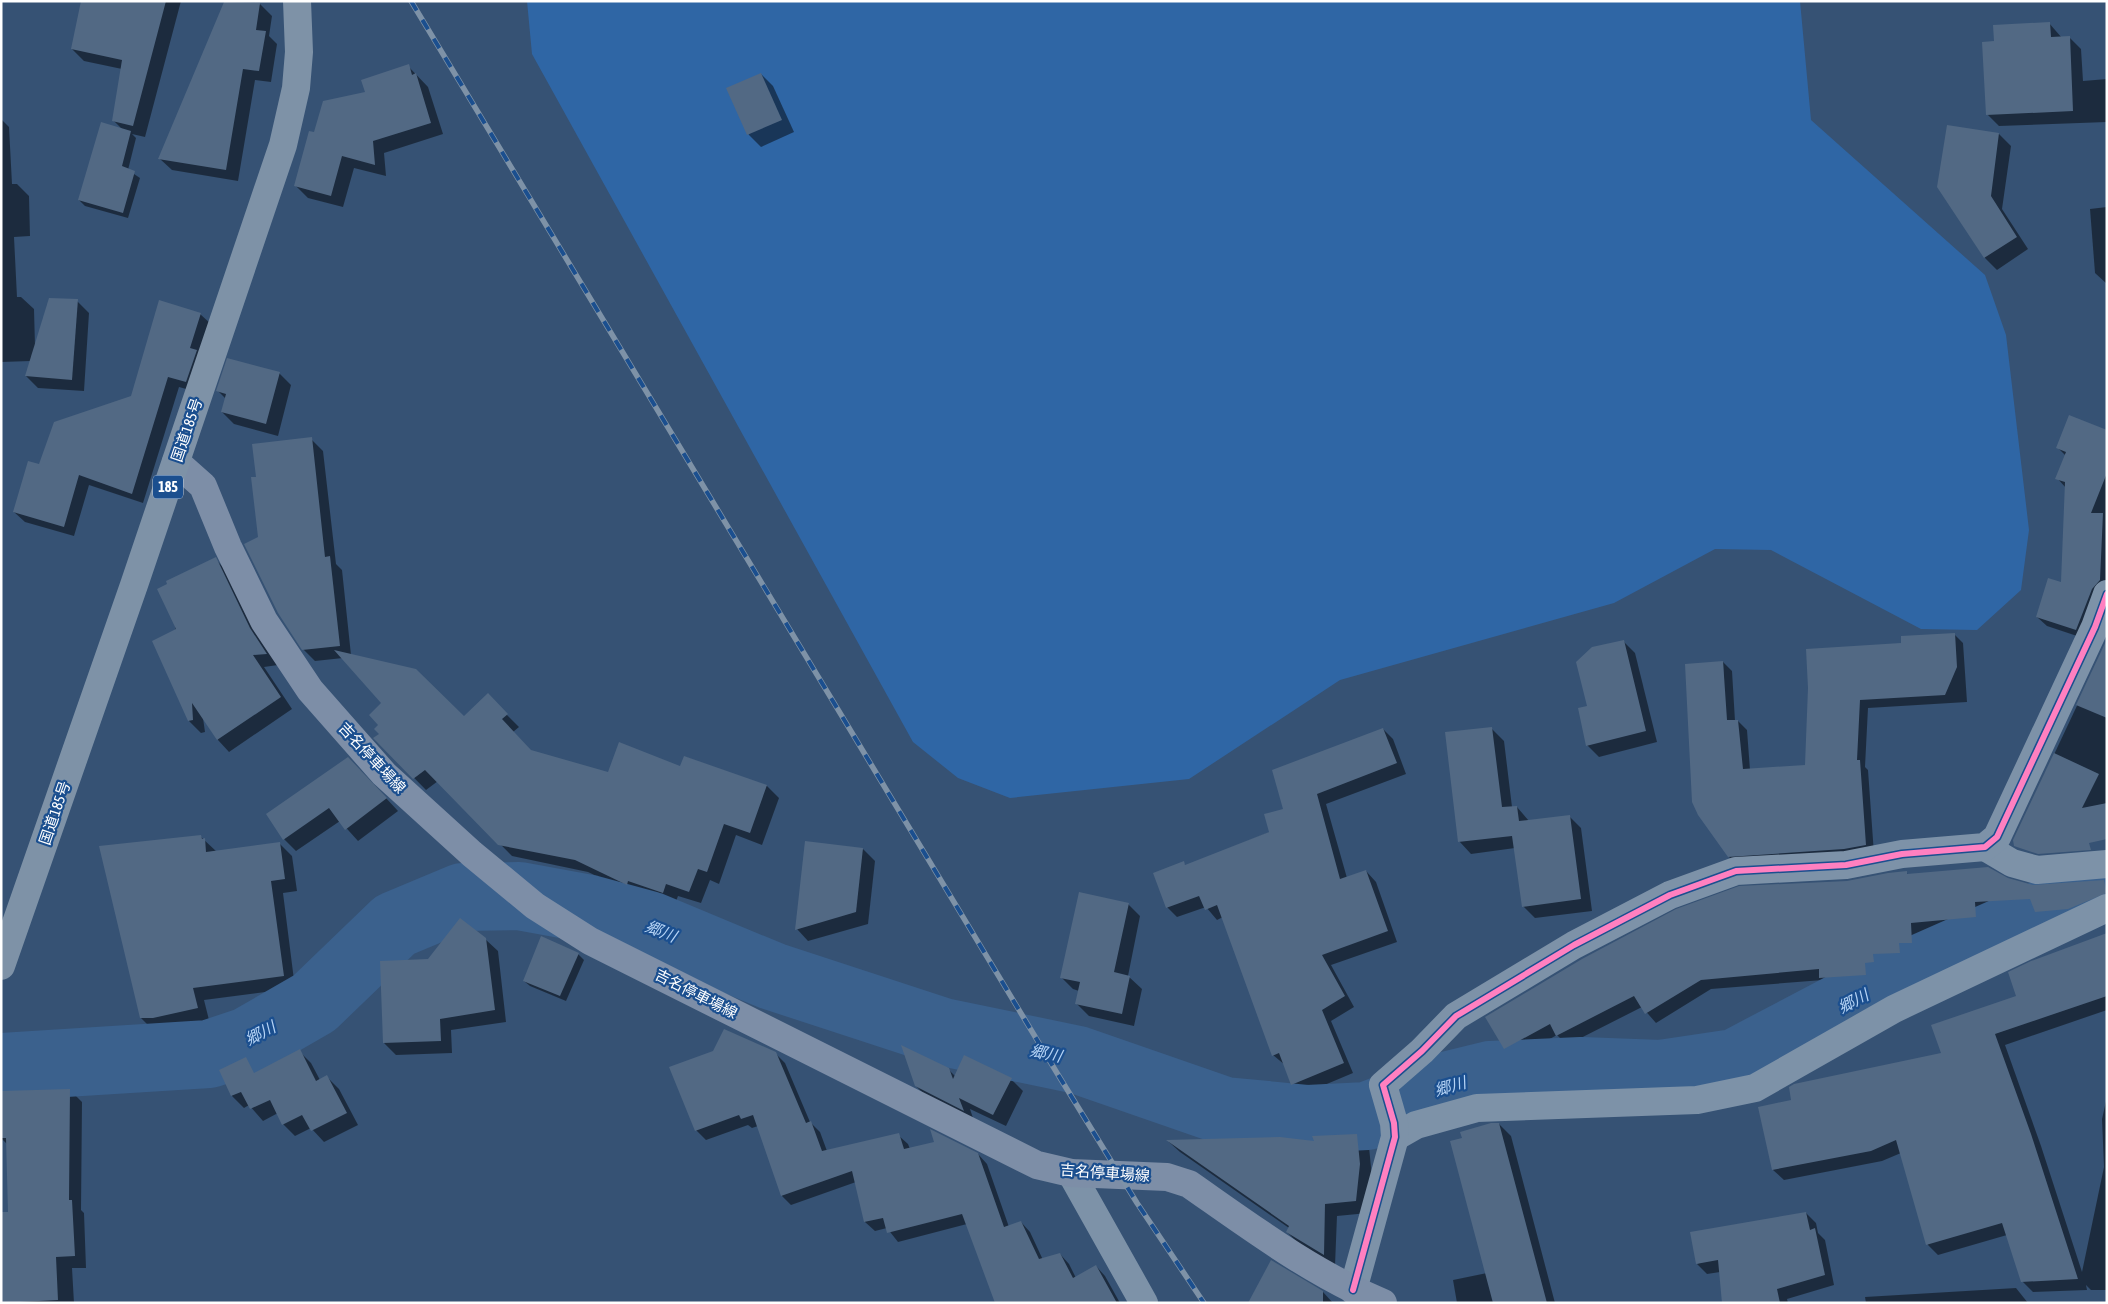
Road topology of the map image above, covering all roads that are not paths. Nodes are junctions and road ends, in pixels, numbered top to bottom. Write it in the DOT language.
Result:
graph roads {
  1 [pos="297,1"];
  2 [pos="176,462"];
  3 [pos="2107,594"];
  4 [pos="1985,847"];
  5 [pos="2107,864"];
  6 [pos="2107,908"];
  7 [pos="1,966"];
  8 [pos="1392,1120"];
  9 [pos="1070,1173"];
  10 [pos="1352,1290"];
  11 [pos="1144,1303"];
  12 [pos="1383,1303"];
  1 -- 2 [label="highway, 国道185号 / 185"];
  2 -- 7 [label="highway, 国道185号 / 185"];
  2 -- 9 [label="main road, 吉名停車場線"];
  3 -- 4 [label="street"];
  4 -- 5 [label="street"];
  4 -- 8 [label="street"];
  6 -- 8 [label="street"];
  8 -- 10 [label="street"];
  9 -- 10 [label="main road, 吉名停車場線"];
  9 -- 11 [label="street"];
  10 -- 12 [label="main road, 吉名停車場線"];
}
